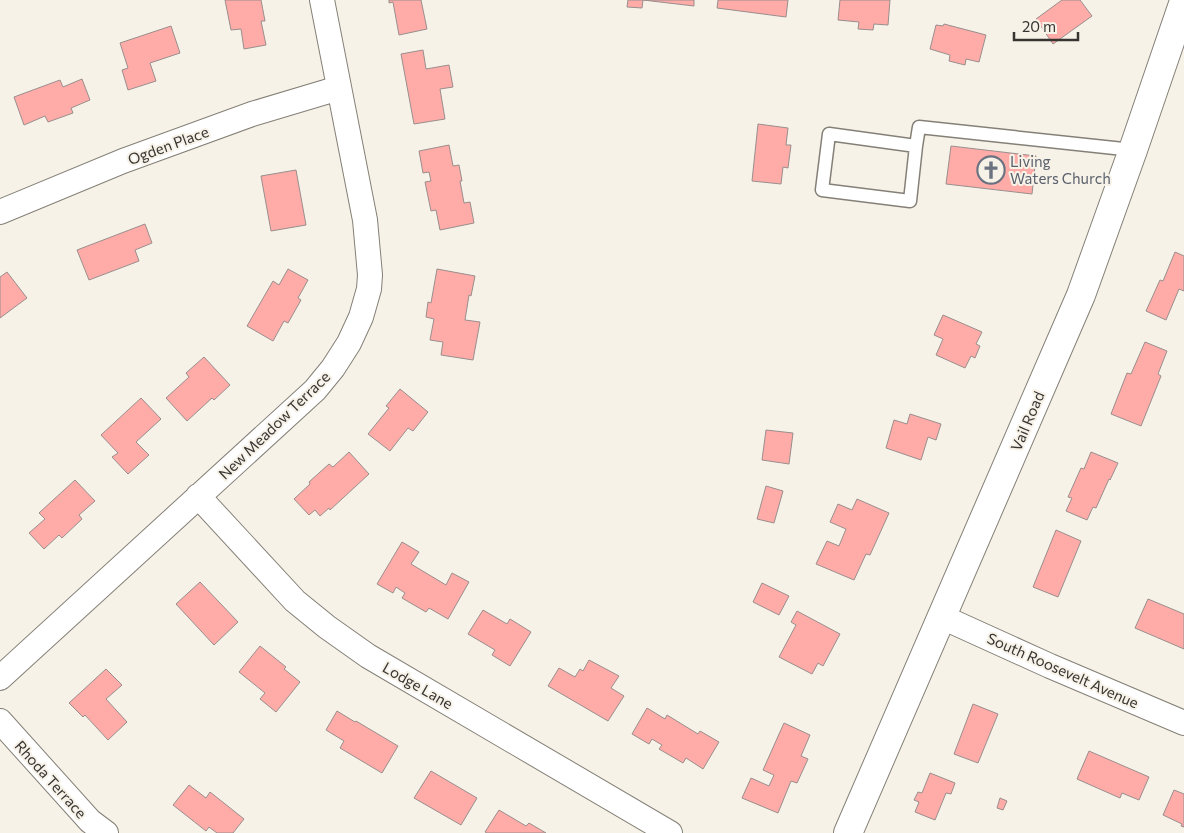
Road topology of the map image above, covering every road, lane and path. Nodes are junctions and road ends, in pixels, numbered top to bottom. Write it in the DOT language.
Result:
graph roads {
  1 [pos="322,0"];
  2 [pos="1184,1"];
  3 [pos="339,88"];
  4 [pos="916,146"];
  5 [pos="1133,150"];
  6 [pos="0,212"];
  7 [pos="198,496"];
  8 [pos="942,617"];
  9 [pos="0,678"];
  10 [pos="0,721"];
  11 [pos="1184,723"];
  12 [pos="106,833"];
  13 [pos="670,833"];
  14 [pos="848,833"];
  1 -- 3 [label="street, New Meadow Terrace"];
  2 -- 5 [label="street, Vail Road"];
  3 -- 6 [label="street, Ogden Place"];
  3 -- 7 [label="street, New Meadow Terrace"];
  4 -- 4 [label="lane"];
  4 -- 5 [label="lane"];
  5 -- 8 [label="street, Vail Road"];
  7 -- 9 [label="street, New Meadow Terrace"];
  7 -- 13 [label="street, Lodge Lane"];
  8 -- 11 [label="street, South Roosevelt Avenue"];
  8 -- 14 [label="street, Vail Road"];
  10 -- 12 [label="street, Rhoda Terrace"];
}
